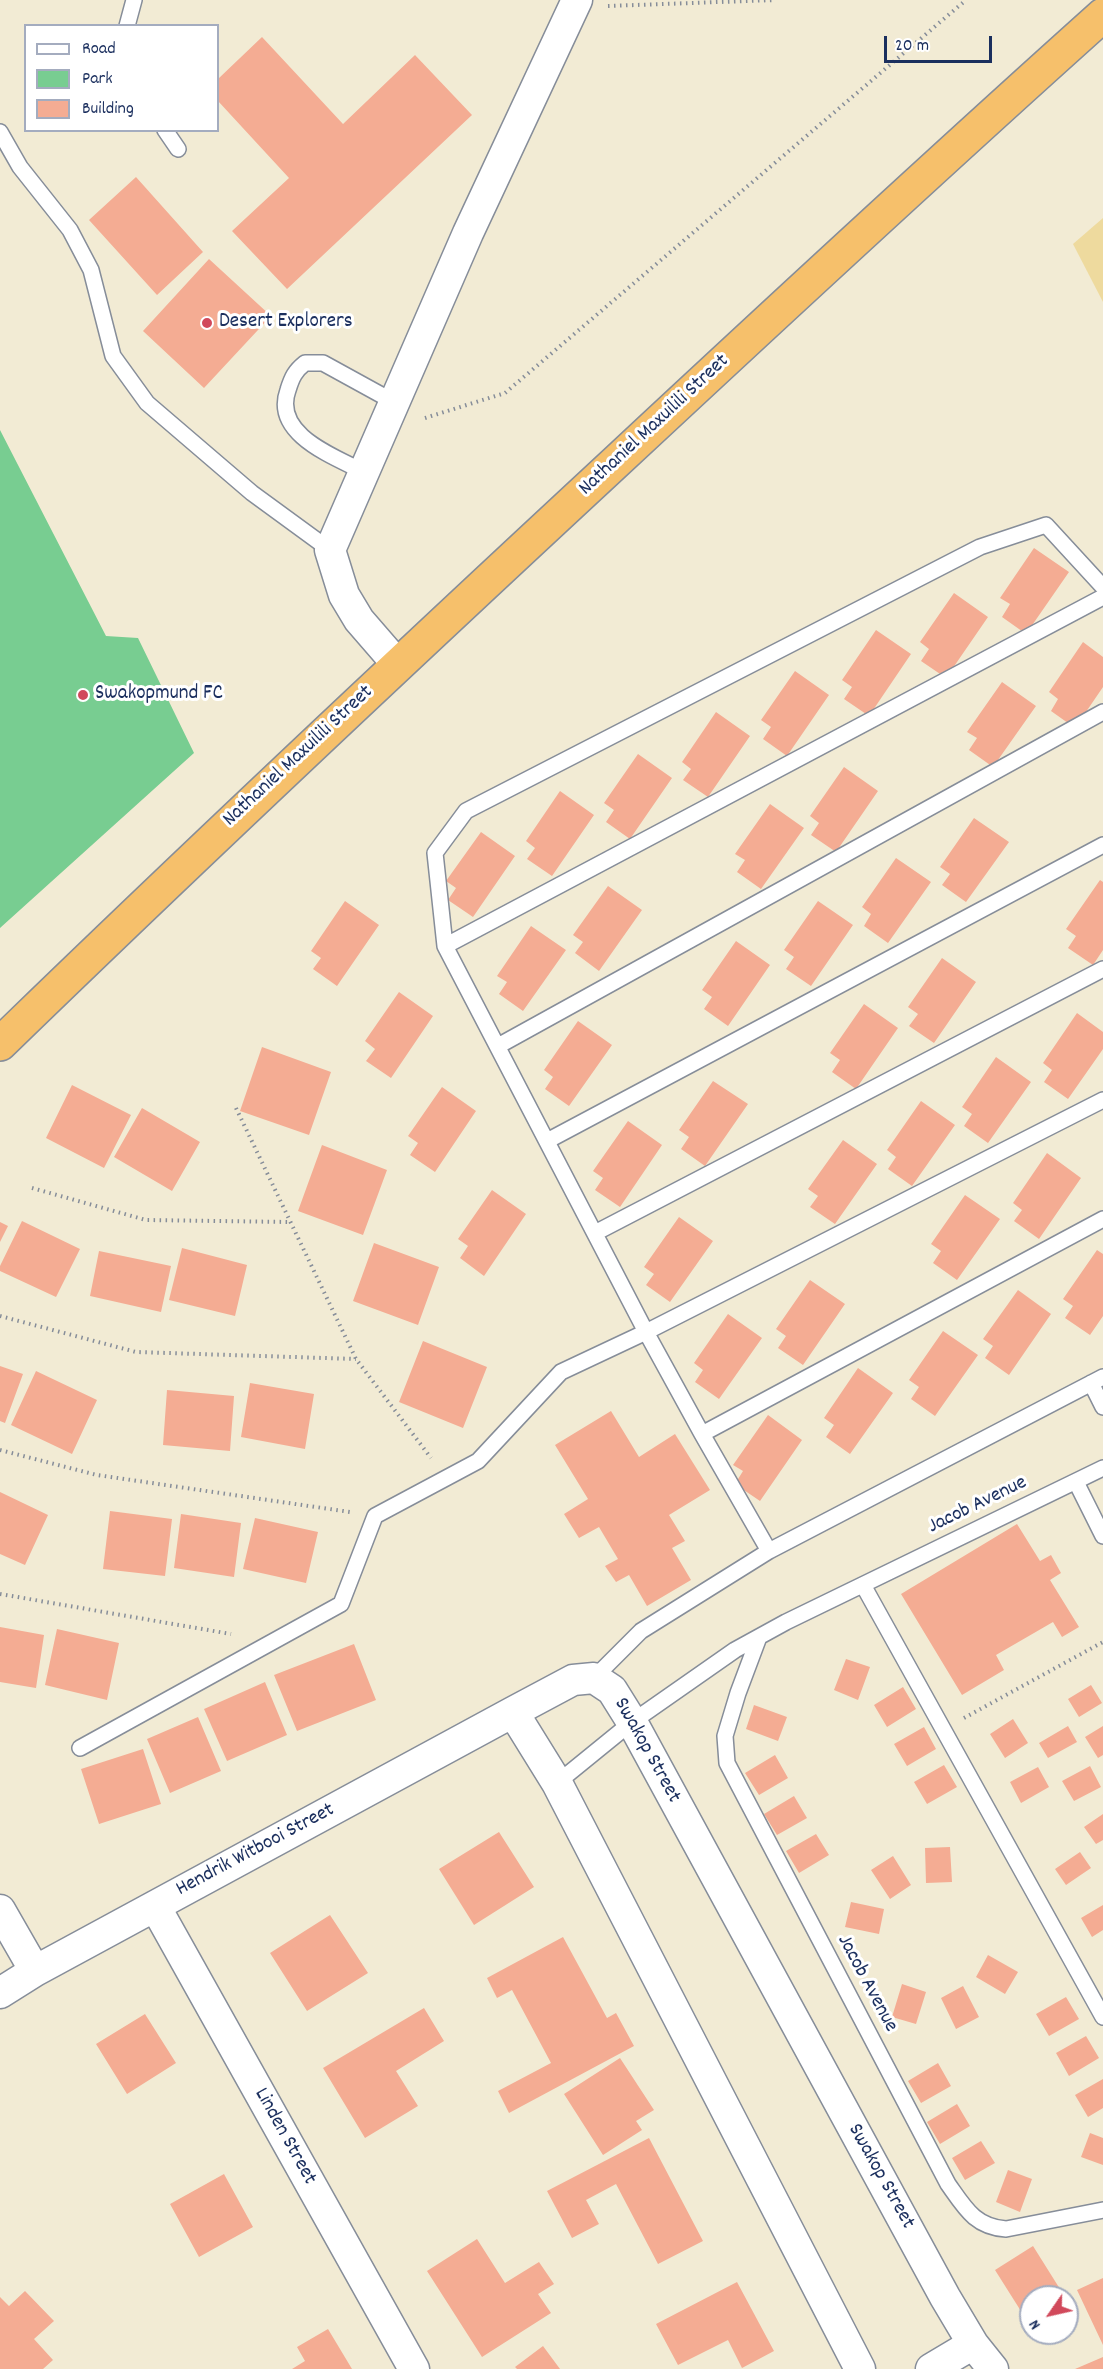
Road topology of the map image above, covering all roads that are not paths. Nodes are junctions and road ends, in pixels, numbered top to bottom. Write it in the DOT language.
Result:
graph roads {
  1 [pos="134,0"];
  2 [pos="571,2"];
  3 [pos="1103,15"];
  4 [pos="128,24"];
  5 [pos="0,132"];
  6 [pos="166,132"];
  7 [pos="178,149"];
  8 [pos="394,402"];
  9 [pos="364,472"];
  10 [pos="330,550"];
  11 [pos="1103,587"];
  12 [pos="1103,597"];
  13 [pos="398,664"];
  14 [pos="1103,712"];
  15 [pos="210,840"];
  16 [pos="1103,845"];
  17 [pos="445,946"];
  18 [pos="1103,969"];
  19 [pos="0,1015"];
  20 [pos="0,1044"];
  21 [pos="498,1046"];
  22 [pos="1103,1100"];
  23 [pos="548,1141"];
  24 [pos="1103,1219"];
  25 [pos="595,1233"];
  26 [pos="646,1332"];
  27 [pos="1097,1380"];
  28 [pos="1103,1407"];
  29 [pos="702,1434"];
  30 [pos="1103,1468"];
  31 [pos="1076,1482"];
  32 [pos="1103,1536"];
  33 [pos="769,1551"];
  34 [pos="863,1585"];
  35 [pos="759,1637"];
  36 [pos="594,1677"];
  37 [pos="513,1712"];
  38 [pos="632,1722"];
  39 [pos="80,1748"];
  40 [pos="557,1783"];
  41 [pos="155,1906"];
  42 [pos="0,1910"];
  43 [pos="35,1971"];
  44 [pos="0,1993"];
  45 [pos="1103,2017"];
  46 [pos="1103,2210"];
  47 [pos="973,2344"];
  48 [pos="414,2369"];
  49 [pos="860,2369"];
  50 [pos="932,2369"];
  51 [pos="993,2369"];
  1 -- 4 [label="lane"];
  2 -- 8 [label="street"];
  3 -- 13 [label="highway, Nathaniel Maxuilili Street"];
  5 -- 10 [label="lane"];
  6 -- 7 [label="lane"];
  8 -- 9 [label="street"];
  8 -- 9 [label="lane"];
  9 -- 10 [label="street"];
  10 -- 13 [label="street"];
  11 -- 17 [label="lane"];
  12 -- 17 [label="lane"];
  13 -- 15 [label="highway, Nathaniel Maxuilili Street"];
  14 -- 21 [label="lane"];
  15 -- 19 [label="highway, Nathaniel Maxuilili Street"];
  15 -- 20 [label="highway, Nathaniel Maxuilili Street"];
  16 -- 23 [label="lane"];
  17 -- 21 [label="lane"];
  18 -- 25 [label="lane"];
  21 -- 23 [label="lane"];
  22 -- 26 [label="lane"];
  23 -- 25 [label="lane"];
  24 -- 29 [label="lane"];
  25 -- 26 [label="lane"];
  26 -- 29 [label="lane"];
  26 -- 39 [label="lane"];
  27 -- 28 [label="lane"];
  27 -- 33 [label="lane"];
  29 -- 33 [label="lane"];
  30 -- 31 [label="lane, Jacob Avenue"];
  31 -- 32 [label="lane"];
  31 -- 34 [label="lane, Jacob Avenue"];
  33 -- 36 [label="lane"];
  34 -- 35 [label="lane, Jacob Avenue"];
  34 -- 45 [label="lane"];
  35 -- 38 [label="lane, Jacob Avenue"];
  35 -- 46 [label="lane, Jacob Avenue"];
  36 -- 37 [label="street, Swakop Street"];
  36 -- 38 [label="street, Swakop Street"];
  37 -- 40 [label="street"];
  37 -- 41 [label="street, Hendrik Witbooi Street"];
  38 -- 40 [label="lane, Jacob Avenue"];
  38 -- 47 [label="street, Swakop Street"];
  40 -- 49 [label="street"];
  41 -- 43 [label="street, Hendrik Witbooi Street"];
  41 -- 48 [label="street, Linden Street"];
  42 -- 43 [label="street"];
  43 -- 44 [label="street, Hendrik Witbooi Street"];
  47 -- 50 [label="street"];
  47 -- 51 [label="street, Swakop Street"];
}
